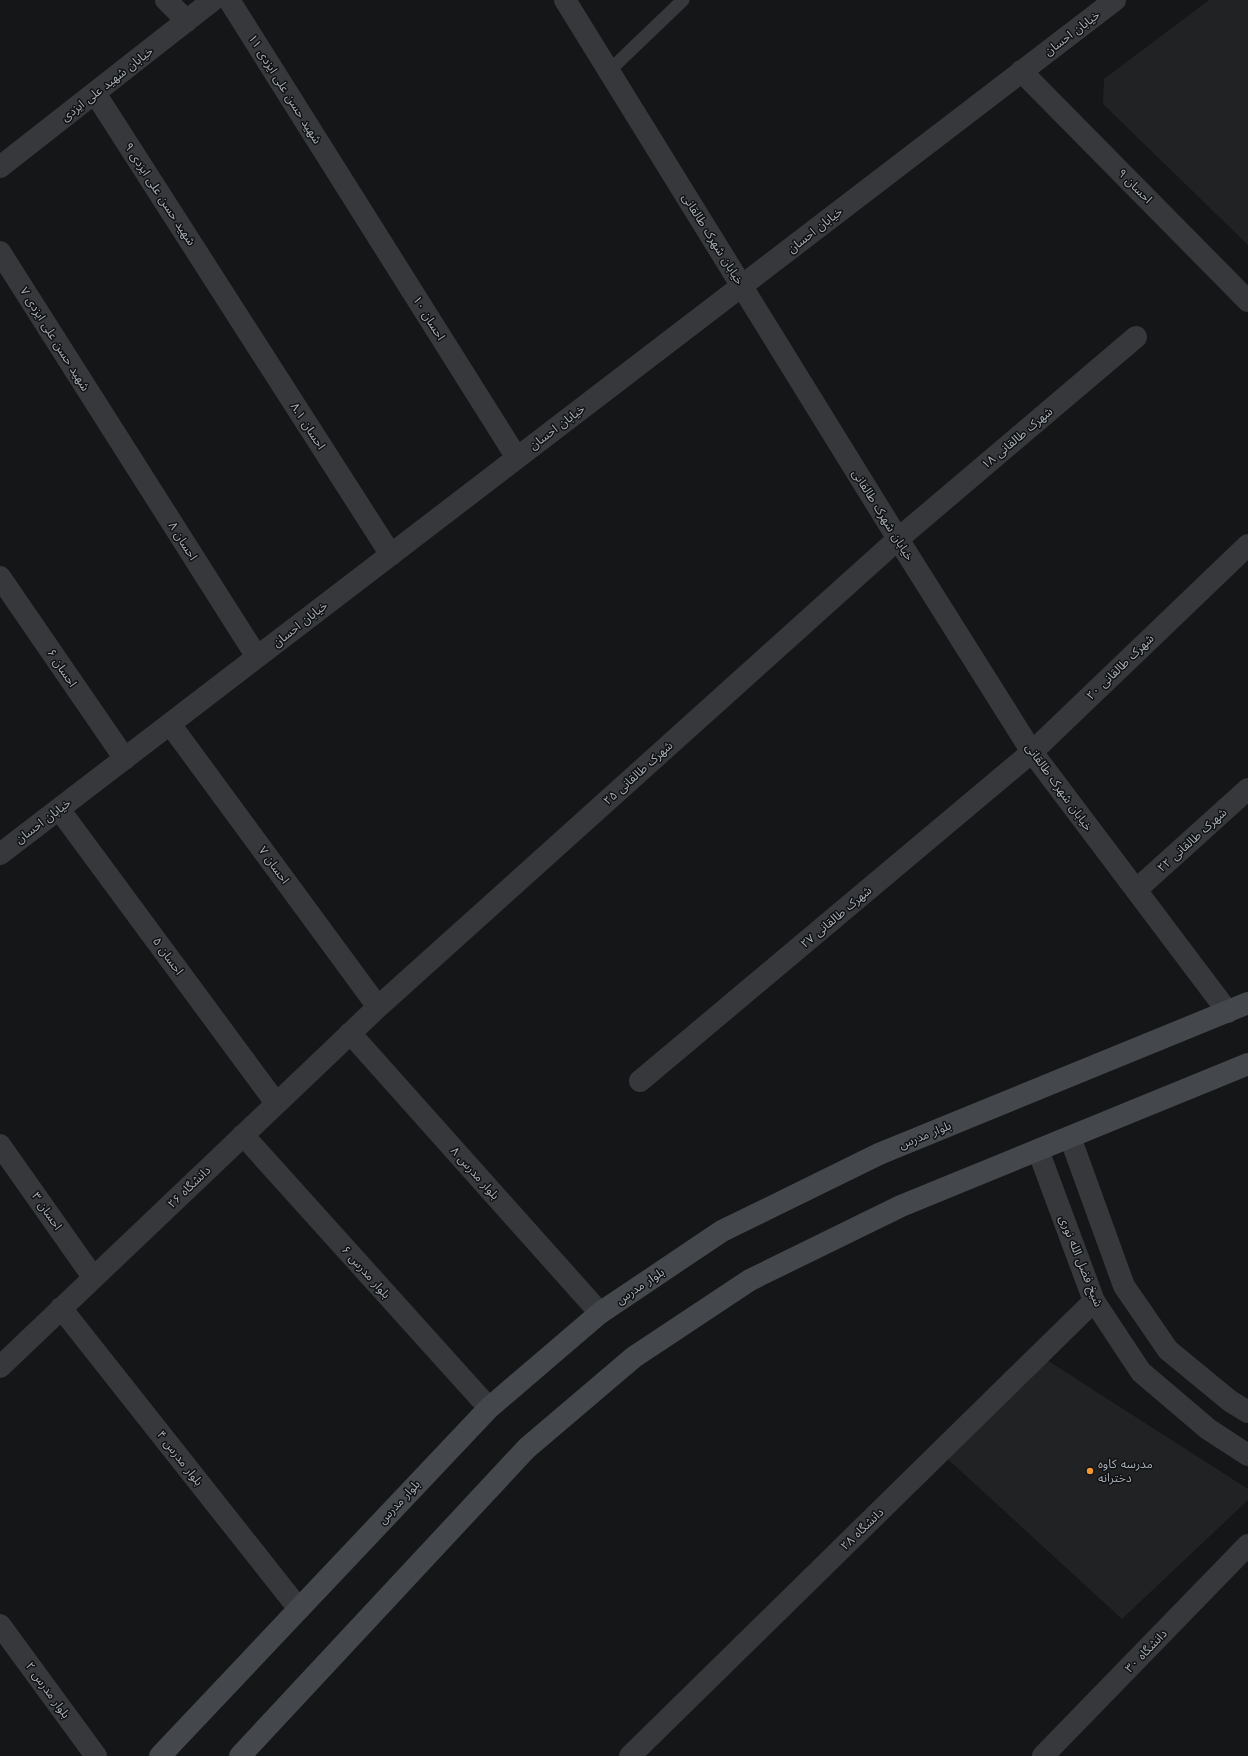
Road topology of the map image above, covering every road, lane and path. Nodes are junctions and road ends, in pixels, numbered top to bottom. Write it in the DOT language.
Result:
graph roads {
  1 [pos="166,0"];
  2 [pos="213,0"];
  3 [pos="229,0"];
  4 [pos="565,0"];
  5 [pos="683,0"];
  6 [pos="1115,0"];
  7 [pos="187,21"];
  8 [pos="609,71"];
  9 [pos="1021,72"];
  10 [pos="95,93"];
  11 [pos="0,167"];
  12 [pos="342,179"];
  13 [pos="0,252"];
  14 [pos="742,286"];
  15 [pos="226,296"];
  16 [pos="1248,301"];
  17 [pos="1136,337"];
  18 [pos="110,425"];
  19 [pos="517,458"];
  20 [pos="898,539"];
  21 [pos="1248,545"];
  22 [pos="391,555"];
  23 [pos="0,577"];
  24 [pos="257,658"];
  25 [pos="170,724"];
  26 [pos="1032,752"];
  27 [pos="125,759"];
  28 [pos="1248,789"];
  29 [pos="59,809"];
  30 [pos="0,854"];
  31 [pos="1136,890"];
  32 [pos="1248,1003"];
  33 [pos="378,1007"];
  34 [pos="1228,1012"];
  35 [pos="350,1033"];
  36 [pos="1248,1064"];
  37 [pos="640,1081"];
  38 [pos="276,1103"];
  39 [pos="243,1135"];
  40 [pos="1070,1137"];
  41 [pos="0,1145"];
  42 [pos="1038,1150"];
  43 [pos="93,1277"];
  44 [pos="1094,1301"];
  45 [pos="61,1308"];
  46 [pos="600,1313"];
  47 [pos="0,1366"];
  48 [pos="489,1408"];
  49 [pos="1248,1412"];
  50 [pos="1248,1455"];
  51 [pos="1248,1545"];
  52 [pos="299,1609"];
  53 [pos="0,1625"];
  54 [pos="96,1756"];
  55 [pos="160,1756"];
  56 [pos="240,1756"];
  57 [pos="630,1756"];
  58 [pos="1043,1756"];
  1 -- 7 [label="street"];
  2 -- 7 [label="street, خیابان شهید علی ایزدی"];
  3 -- 12 [label="street, شهید حسن علی ایزدی ۱۱"];
  4 -- 8 [label="street, خیابان شهرک طالقانی"];
  5 -- 8 [label="lane"];
  6 -- 9 [label="street, خیابان احسان"];
  7 -- 10 [label="street, خیابان شهید علی ایزدی"];
  8 -- 14 [label="street, خیابان شهرک طالقانی"];
  9 -- 14 [label="street, خیابان احسان"];
  9 -- 16 [label="street, احسان ۹"];
  10 -- 11 [label="street, خیابان شهید علی ایزدی"];
  10 -- 15 [label="street, شهید حسن علی ایزدی ۹"];
  12 -- 19 [label="street, احسان ۱۰"];
  13 -- 18 [label="street, شهید حسن علی ایزدی ۷"];
  14 -- 19 [label="street, خیابان احسان"];
  14 -- 20 [label="street, خیابان شهرک طالقانی"];
  15 -- 22 [label="street, احسان ۸.۱"];
  17 -- 20 [label="street, شهرک طالقانی ۱۸"];
  18 -- 24 [label="street, احسان ۸"];
  19 -- 22 [label="street, خیابان احسان"];
  20 -- 26 [label="street, خیابان شهرک طالقانی"];
  20 -- 33 [label="street, شهرک طالقانی ۲۵"];
  21 -- 26 [label="street, شهرک طالقانی ۲۰"];
  22 -- 24 [label="street, خیابان احسان"];
  23 -- 27 [label="street, احسان ۶"];
  24 -- 25 [label="street, خیابان احسان"];
  25 -- 27 [label="street, خیابان احسان"];
  25 -- 33 [label="street, احسان ۷"];
  26 -- 31 [label="street, خیابان شهرک طالقانی"];
  26 -- 37 [label="street, شهرک طالقانی ۲۷"];
  27 -- 29 [label="street, خیابان احسان"];
  28 -- 31 [label="street, شهرک طالقانی ۲۲"];
  29 -- 30 [label="street, خیابان احسان"];
  29 -- 38 [label="street, احسان ۵"];
  31 -- 34 [label="street, خیابان شهرک طالقانی"];
  32 -- 34 [label="main road, بلوار مدرس"];
  33 -- 35 [label="street, دانشگاه ۲۶"];
  34 -- 46 [label="main road, بلوار مدرس"];
  35 -- 38 [label="street, دانشگاه ۲۶"];
  35 -- 46 [label="street, بلوار مدرس ۸"];
  36 -- 40 [label="main road"];
  38 -- 39 [label="street, دانشگاه ۲۶"];
  39 -- 43 [label="street, دانشگاه ۲۶"];
  39 -- 48 [label="street, بلوار مدرس ۶"];
  40 -- 42 [label="main road"];
  40 -- 49 [label="street"];
  41 -- 43 [label="street, احسان ۳"];
  42 -- 44 [label="street, شیخ فضل الله نوری"];
  42 -- 56 [label="main road"];
  43 -- 45 [label="street, دانشگاه ۲۶"];
  44 -- 50 [label="street, شیخ فضل الله نوری"];
  44 -- 57 [label="street, دانشگاه ۲۸"];
  45 -- 47 [label="street, دانشگاه ۲۶"];
  45 -- 52 [label="street, بلوار مدرس ۴"];
  46 -- 48 [label="main road, بلوار مدرس"];
  48 -- 52 [label="main road, بلوار مدرس"];
  51 -- 58 [label="street, دانشگاه ۳۰"];
  52 -- 55 [label="main road, بلوار مدرس"];
  53 -- 54 [label="street, بلوار مدرس ۲"];
}
